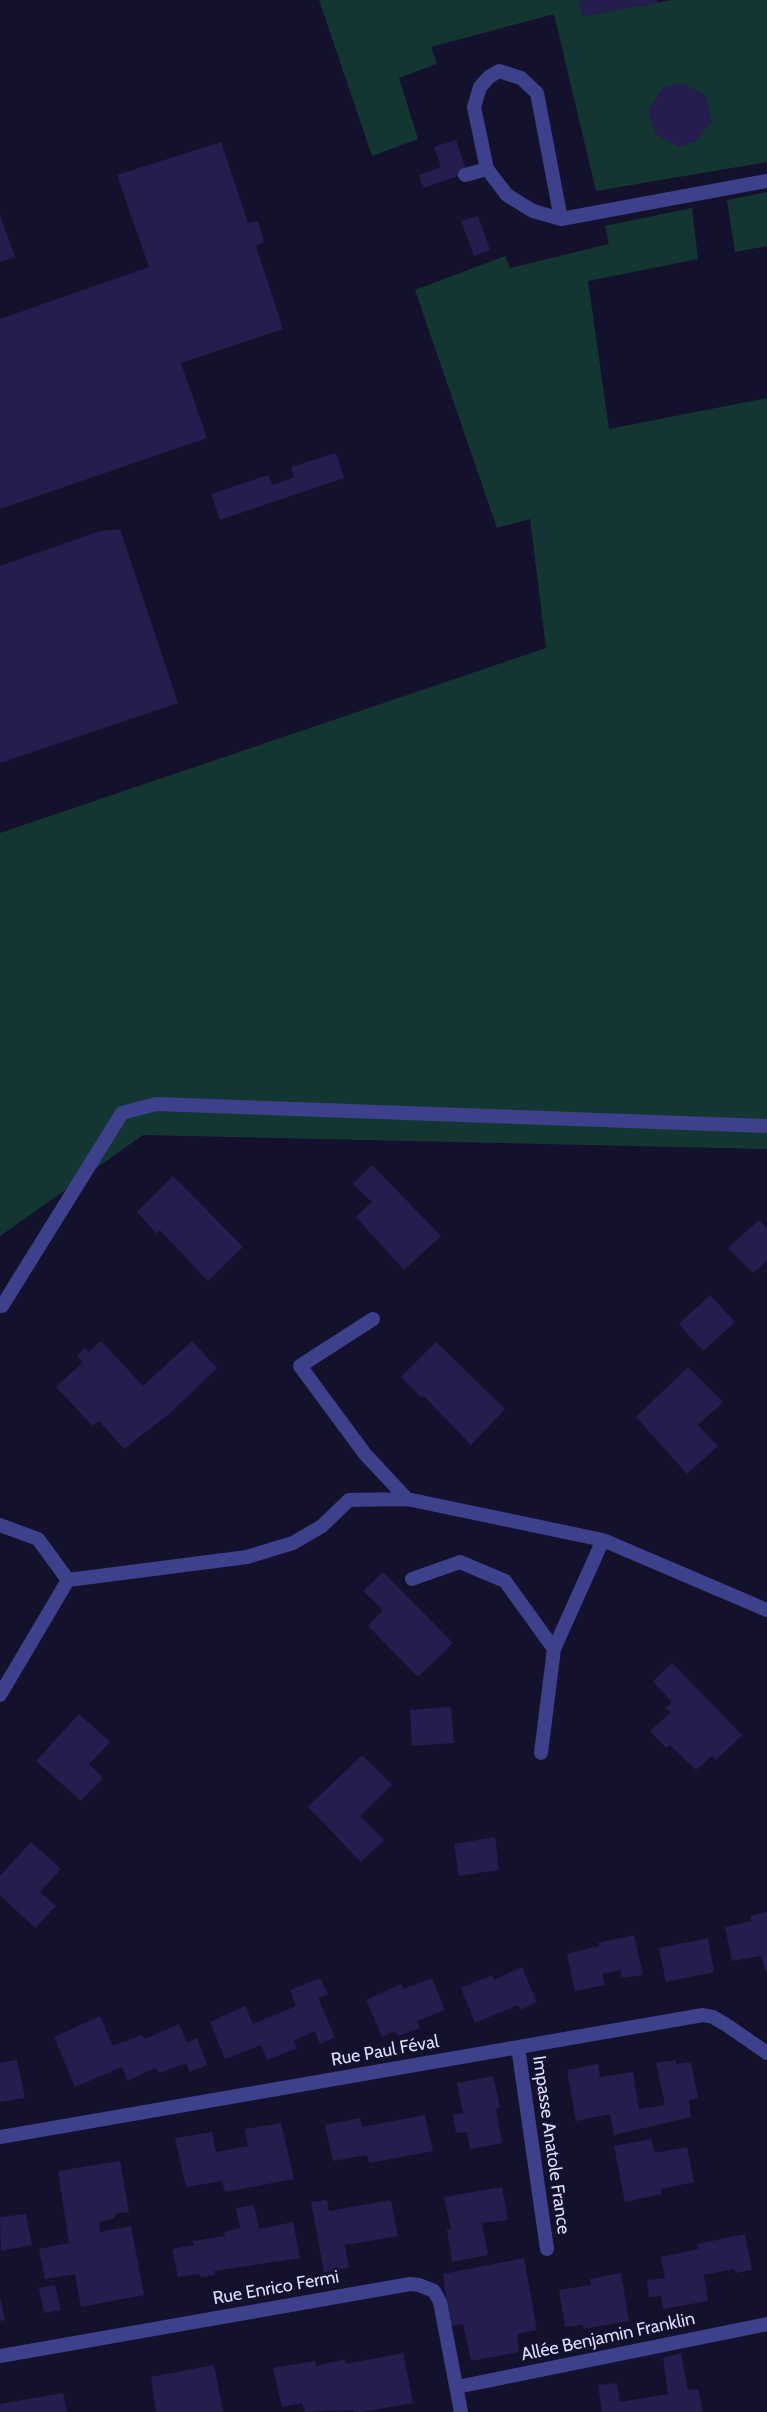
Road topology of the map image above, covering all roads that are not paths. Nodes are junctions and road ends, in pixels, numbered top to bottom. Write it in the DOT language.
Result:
graph roads {
  1 [pos="487,169"];
  2 [pos="465,176"];
  3 [pos="767,181"];
  4 [pos="561,219"];
  5 [pos="767,1126"];
  6 [pos="2,1306"];
  7 [pos="373,1319"];
  8 [pos="407,1499"];
  9 [pos="0,1525"];
  10 [pos="603,1540"];
  11 [pos="412,1579"];
  12 [pos="68,1580"];
  13 [pos="767,1610"];
  14 [pos="554,1649"];
  15 [pos="0,1695"];
  16 [pos="540,1753"];
  17 [pos="518,2047"];
  18 [pos="767,2053"];
  19 [pos="0,2137"];
  20 [pos="547,2249"];
  21 [pos="767,2324"];
  22 [pos="0,2356"];
  23 [pos="457,2387"];
  24 [pos="460,2412"];
  1 -- 2 [label="street"];
  1 -- 4 [label="street"];
  1 -- 4 [label="street"];
  3 -- 4 [label="street"];
  5 -- 6 [label="street"];
  7 -- 8 [label="street"];
  8 -- 10 [label="street"];
  8 -- 12 [label="street"];
  9 -- 12 [label="street"];
  10 -- 13 [label="street"];
  10 -- 14 [label="street"];
  11 -- 14 [label="street"];
  12 -- 15 [label="street"];
  14 -- 16 [label="street"];
  17 -- 18 [label="street, Rue Paul Féval"];
  17 -- 19 [label="street, Rue Paul Féval"];
  17 -- 20 [label="street, Impasse Anatole France"];
  21 -- 23 [label="street, Allée Benjamin Franklin"];
  22 -- 23 [label="street, Rue Enrico Fermi"];
  23 -- 24 [label="street, Rue Enrico Fermi"];
}
